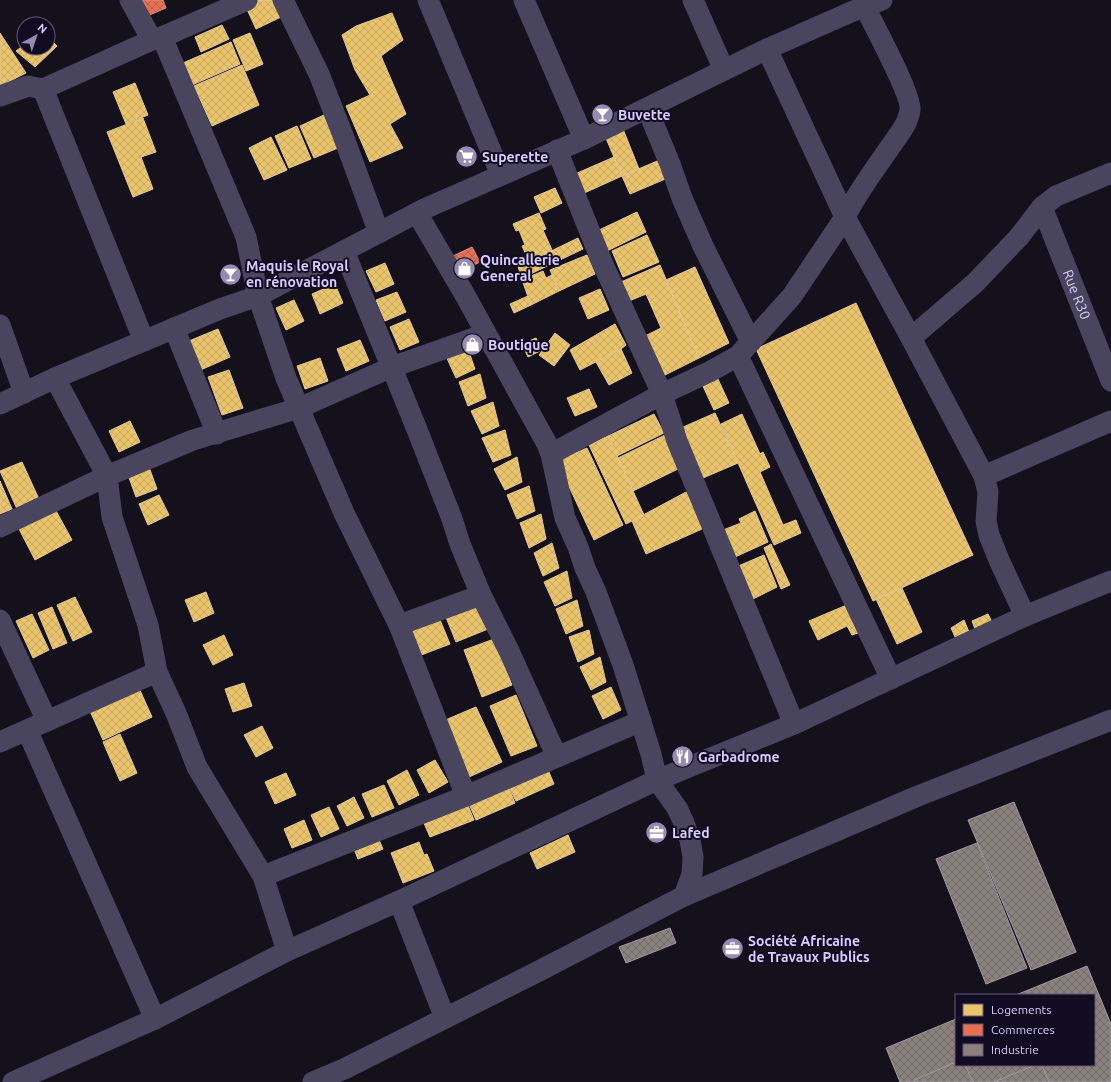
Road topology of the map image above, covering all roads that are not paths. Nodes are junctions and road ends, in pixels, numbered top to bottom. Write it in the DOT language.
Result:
graph roads {
  1 [pos="130,0"];
  2 [pos="247,0"];
  3 [pos="283,0"];
  4 [pos="428,0"];
  5 [pos="524,0"];
  6 [pos="693,0"];
  7 [pos="873,3"];
  8 [pos="157,39"];
  9 [pos="767,49"];
  10 [pos="724,70"];
  11 [pos="43,89"];
  12 [pos="0,96"];
  13 [pos="646,108"];
  14 [pos="584,139"];
  15 [pos="557,150"];
  16 [pos="1111,173"];
  17 [pos="501,175"];
  18 [pos="1042,207"];
  19 [pos="417,213"];
  20 [pos="845,217"];
  21 [pos="379,233"];
  22 [pos="344,251"];
  23 [pos="258,296"];
  24 [pos="0,325"];
  25 [pos="174,328"];
  26 [pos="486,334"];
  27 [pos="911,338"];
  28 [pos="144,341"];
  29 [pos="744,349"];
  30 [pos="392,367"];
  31 [pos="55,378"];
  32 [pos="1111,381"];
  33 [pos="24,393"];
  34 [pos="662,394"];
  35 [pos="0,404"];
  36 [pos="299,408"];
  37 [pos="1111,421"];
  38 [pos="217,434"];
  39 [pos="551,454"];
  40 [pos="107,476"];
  41 [pos="984,476"];
  42 [pos="0,527"];
  43 [pos="1111,581"];
  44 [pos="481,595"];
  45 [pos="1025,616"];
  46 [pos="0,620"];
  47 [pos="399,624"];
  48 [pos="157,672"];
  49 [pos="891,679"];
  50 [pos="1111,720"];
  51 [pos="47,721"];
  52 [pos="641,721"];
  53 [pos="794,724"];
  54 [pos="27,730"];
  55 [pos="0,742"];
  56 [pos="557,757"];
  57 [pos="657,780"];
  58 [pos="466,796"];
  59 [pos="263,876"];
  60 [pos="684,896"];
  61 [pos="399,901"];
  62 [pos="288,952"];
  63 [pos="445,1018"];
  64 [pos="155,1019"];
  65 [pos="20,1081"];
  66 [pos="313,1082"];
  1 -- 8 [label="street"];
  2 -- 8 [label="street"];
  3 -- 21 [label="street"];
  4 -- 17 [label="street"];
  5 -- 14 [label="street"];
  6 -- 10 [label="street"];
  7 -- 9 [label="street"];
  7 -- 20 [label="street"];
  8 -- 11 [label="street"];
  8 -- 23 [label="street"];
  9 -- 10 [label="street"];
  9 -- 20 [label="street"];
  10 -- 13 [label="street"];
  11 -- 12 [label="street"];
  11 -- 28 [label="street"];
  13 -- 14 [label="street"];
  13 -- 29 [label="street"];
  14 -- 15 [label="street"];
  15 -- 17 [label="street"];
  15 -- 34 [label="street"];
  16 -- 18 [label="street"];
  17 -- 19 [label="street"];
  18 -- 27 [label="street"];
  18 -- 32 [label="street, Rue R30"];
  19 -- 21 [label="street"];
  19 -- 26 [label="street"];
  20 -- 27 [label="street"];
  20 -- 29 [label="street"];
  21 -- 22 [label="street"];
  22 -- 23 [label="street"];
  22 -- 30 [label="street"];
  23 -- 25 [label="street"];
  23 -- 36 [label="street"];
  24 -- 33 [label="street"];
  25 -- 28 [label="street"];
  25 -- 38 [label="street"];
  26 -- 30 [label="street"];
  26 -- 39 [label="street"];
  27 -- 41 [label="street"];
  28 -- 31 [label="street"];
  29 -- 34 [label="street"];
  29 -- 49 [label="street"];
  30 -- 36 [label="street"];
  30 -- 44 [label="street"];
  31 -- 33 [label="street"];
  31 -- 40 [label="street"];
  33 -- 35 [label="street"];
  34 -- 39 [label="street"];
  34 -- 53 [label="street"];
  36 -- 38 [label="street"];
  36 -- 47 [label="street"];
  37 -- 41 [label="street"];
  38 -- 40 [label="street"];
  39 -- 52 [label="street"];
  40 -- 42 [label="street"];
  40 -- 48 [label="street"];
  41 -- 45 [label="street"];
  43 -- 45 [label="street"];
  44 -- 47 [label="street"];
  44 -- 56 [label="street"];
  45 -- 49 [label="street"];
  46 -- 51 [label="street"];
  47 -- 58 [label="street"];
  48 -- 51 [label="street"];
  48 -- 59 [label="street"];
  49 -- 53 [label="street"];
  50 -- 60 [label="street"];
  51 -- 54 [label="street"];
  52 -- 56 [label="street"];
  52 -- 57 [label="street"];
  53 -- 57 [label="street"];
  54 -- 55 [label="street"];
  54 -- 64 [label="street"];
  56 -- 58 [label="street"];
  57 -- 60 [label="street"];
  57 -- 61 [label="street"];
  58 -- 59 [label="street"];
  59 -- 62 [label="street"];
  60 -- 63 [label="street"];
  61 -- 62 [label="street"];
  61 -- 63 [label="street"];
  62 -- 64 [label="street"];
  63 -- 66 [label="street"];
  64 -- 65 [label="street"];
}
